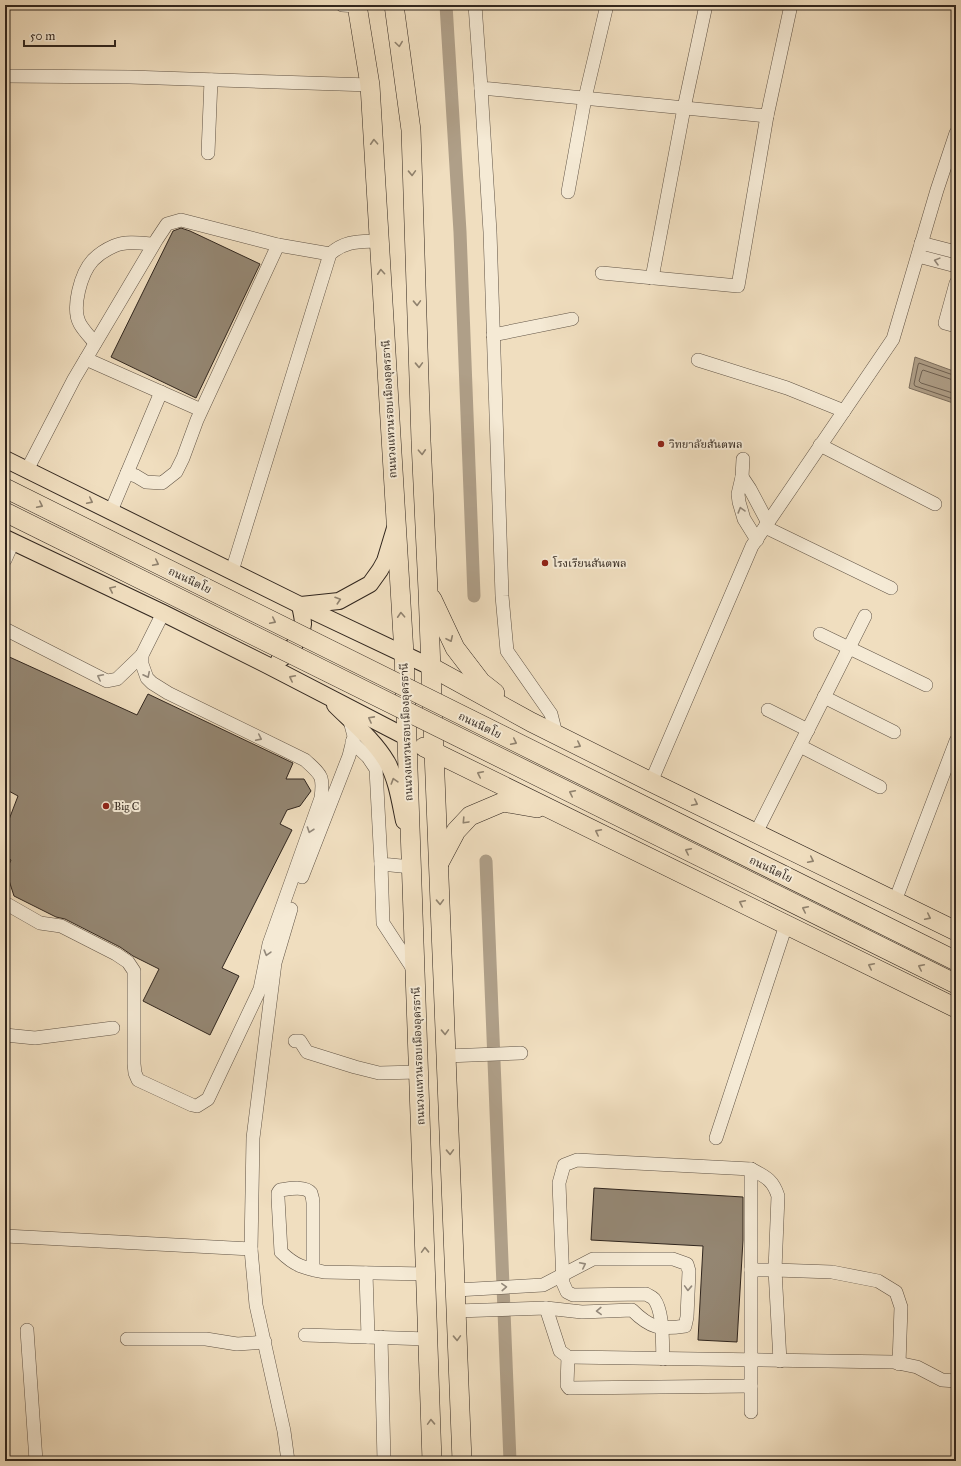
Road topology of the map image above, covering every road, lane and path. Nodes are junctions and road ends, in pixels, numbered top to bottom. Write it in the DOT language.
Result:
graph roads {
  1 [pos="352,5"];
  2 [pos="394,5"];
  3 [pos="475,5"];
  4 [pos="607,5"];
  5 [pos="706,5"];
  6 [pos="791,5"];
  7 [pos="5,76"];
  8 [pos="211,80"];
  9 [pos="370,85"];
  10 [pos="481,88"];
  11 [pos="585,98"];
  12 [pos="684,108"];
  13 [pos="767,116"];
  14 [pos="956,133"];
  15 [pos="208,153"];
  16 [pos="568,192"];
  17 [pos="379,241"];
  18 [pos="153,244"];
  19 [pos="278,245"];
  20 [pos="920,249"];
  21 [pos="956,252"];
  22 [pos="330,254"];
  23 [pos="956,266"];
  24 [pos="602,273"];
  25 [pos="652,278"];
  26 [pos="956,283"];
  27 [pos="572,320"];
  28 [pos="956,326"];
  29 [pos="493,335"];
  30 [pos="95,343"];
  31 [pos="86,359"];
  32 [pos="698,360"];
  33 [pos="161,392"];
  34 [pos="201,410"];
  35 [pos="844,411"];
  36 [pos="820,445"];
  37 [pos="5,459"];
  38 [pos="743,459"];
  39 [pos="28,470"];
  40 [pos="127,473"];
  41 [pos="742,477"];
  42 [pos="5,488"];
  43 [pos="935,504"];
  44 [pos="111,511"];
  45 [pos="5,512"];
  46 [pos="396,524"];
  47 [pos="767,525"];
  48 [pos="9,540"];
  49 [pos="757,540"];
  50 [pos="5,560"];
  51 [pos="232,571"];
  52 [pos="891,588"];
  53 [pos="428,590"];
  54 [pos="300,605"];
  55 [pos="163,614"];
  56 [pos="865,616"];
  57 [pos="5,629"];
  58 [pos="820,634"];
  59 [pos="849,648"];
  60 [pos="404,654"];
  61 [pos="142,655"];
  62 [pos="266,665"];
  63 [pos="431,666"];
  64 [pos="926,685"];
  65 [pos="326,696"];
  66 [pos="824,697"];
  67 [pos="768,710"];
  68 [pos="350,721"];
  69 [pos="531,722"];
  70 [pos="808,730"];
  71 [pos="894,732"];
  72 [pos="556,734"];
  73 [pos="406,737"];
  74 [pos="956,741"];
  75 [pos="352,742"];
  76 [pos="800,746"];
  77 [pos="434,751"];
  78 [pos="651,782"];
  79 [pos="880,787"];
  80 [pos="547,806"];
  81 [pos="756,833"];
  82 [pos="438,863"];
  83 [pos="380,864"];
  84 [pos="411,864"];
  85 [pos="895,901"];
  86 [pos="5,903"];
  87 [pos="786,925"];
  88 [pos="956,931"];
  89 [pos="956,961"];
  90 [pos="415,972"];
  91 [pos="956,984"];
  92 [pos="956,1008"];
  93 [pos="113,1028"];
  94 [pos="5,1035"];
  95 [pos="295,1040"];
  96 [pos="515,1054"];
  97 [pos="446,1056"];
  98 [pos="418,1072"];
  99 [pos="716,1138"];
  100 [pos="752,1169"];
  101 [pos="5,1236"];
  102 [pos="251,1249"];
  103 [pos="313,1270"];
  104 [pos="751,1270"];
  105 [pos="776,1270"];
  106 [pos="366,1273"];
  107 [pos="426,1274"];
  108 [pos="561,1276"];
  109 [pos="456,1290"];
  110 [pos="546,1308"];
  111 [pos="456,1311"];
  112 [pos="661,1327"];
  113 [pos="27,1330"];
  114 [pos="305,1335"];
  115 [pos="375,1337"];
  116 [pos="428,1338"];
  117 [pos="127,1339"];
  118 [pos="265,1342"];
  119 [pos="568,1357"];
  120 [pos="663,1359"];
  121 [pos="751,1360"];
  122 [pos="780,1361"];
  123 [pos="899,1364"];
  124 [pos="956,1381"];
  125 [pos="751,1386"];
  126 [pos="751,1412"];
  127 [pos="36,1461"];
  128 [pos="288,1461"];
  129 [pos="384,1461"];
  130 [pos="432,1461"];
  131 [pos="462,1461"];
  1 -- 9 [label="highway, ถนนวงแหวนรอบเมืองอุดรธานี"];
  2 -- 53 [label="highway, one-way"];
  3 -- 10 [label="street"];
  4 -- 11 [label="street"];
  5 -- 12 [label="street"];
  6 -- 13 [label="street"];
  7 -- 8 [label="street"];
  8 -- 9 [label="street"];
  8 -- 15 [label="street"];
  17 -- 9 [label="highway, ถนนวงแหวนรอบเมืองอุดรธานี, one-way"];
  10 -- 11 [label="street"];
  10 -- 29 [label="street"];
  11 -- 12 [label="street"];
  11 -- 16 [label="street"];
  12 -- 13 [label="street"];
  12 -- 25 [label="street"];
  13 -- 25 [label="street"];
  14 -- 20 [label="street"];
  17 -- 22 [label="street"];
  46 -- 17 [label="highway, ถนนวงแหวนรอบเมืองอุดรธานี, one-way"];
  18 -- 19 [label="street"];
  18 -- 30 [label="street"];
  18 -- 30 [label="street"];
  19 -- 22 [label="street"];
  19 -- 34 [label="street"];
  20 -- 21 [label="street"];
  23 -- 20 [label="street, one-way"];
  20 -- 35 [label="street"];
  22 -- 51 [label="street"];
  24 -- 25 [label="street"];
  26 -- 28 [label="street"];
  27 -- 29 [label="street"];
  29 -- 72 [label="street"];
  30 -- 31 [label="street"];
  31 -- 33 [label="street"];
  31 -- 39 [label="street"];
  32 -- 35 [label="street"];
  33 -- 34 [label="street"];
  33 -- 40 [label="street"];
  34 -- 40 [label="street"];
  35 -- 36 [label="street"];
  36 -- 43 [label="street"];
  36 -- 47 [label="street"];
  37 -- 39 [label="main road"];
  38 -- 41 [label="street"];
  39 -- 44 [label="main road, one-way"];
  40 -- 44 [label="street"];
  41 -- 47 [label="street"];
  49 -- 41 [label="street, one-way"];
  42 -- 89 [label="highway, ถนนนิตโย, one-way, bridge"];
  44 -- 51 [label="main road"];
  91 -- 45 [label="highway, ถนนนิตโย, one-way, bridge"];
  54 -- 46 [label="main road, one-way"];
  60 -- 46 [label="highway, ถนนวงแหวนรอบเมืองอุดรธานี, one-way"];
  47 -- 49 [label="street"];
  47 -- 52 [label="street"];
  48 -- 50 [label="street"];
  55 -- 48 [label="main road, one-way"];
  49 -- 78 [label="street"];
  51 -- 54 [label="main road"];
  53 -- 63 [label="highway"];
  53 -- 69 [label="highway, one-way"];
  54 -- 60 [label="main road"];
  54 -- 62 [label="main road"];
  55 -- 61 [label="street"];
  55 -- 62 [label="main road"];
  56 -- 59 [label="street"];
  61 -- 57 [label="street, one-way"];
  58 -- 59 [label="street"];
  59 -- 64 [label="street"];
  59 -- 66 [label="street"];
  60 -- 63 [label="main road"];
  60 -- 73 [label="highway, ถนนวงแหวนรอบเมืองอุดรธานี"];
  61 -- 86 [label="street, one-way"];
  65 -- 62 [label="main road, one-way"];
  63 -- 69 [label="highway"];
  63 -- 77 [label="highway"];
  65 -- 68 [label="main road"];
  73 -- 65 [label="main road, one-way"];
  66 -- 70 [label="street"];
  66 -- 71 [label="street"];
  67 -- 70 [label="street"];
  68 -- 75 [label="street"];
  84 -- 68 [label="main road, one-way"];
  69 -- 72 [label="highway"];
  70 -- 76 [label="street"];
  72 -- 78 [label="highway, one-way"];
  72 -- 80 [label="highway"];
  73 -- 77 [label="highway"];
  73 -- 84 [label="highway, ถนนวงแหวนรอบเมืองอุดรธานี"];
  74 -- 85 [label="street"];
  75 -- 83 [label="street"];
  75 -- 102 [label="street"];
  76 -- 79 [label="street"];
  76 -- 81 [label="street"];
  80 -- 77 [label="highway, one-way"];
  77 -- 82 [label="highway"];
  78 -- 81 [label="highway, one-way"];
  80 -- 82 [label="highway, one-way"];
  87 -- 80 [label="highway, one-way"];
  81 -- 85 [label="highway, one-way"];
  82 -- 97 [label="highway, one-way"];
  83 -- 84 [label="street"];
  83 -- 90 [label="street"];
  84 -- 90 [label="highway, ถนนวงแหวนรอบเมืองอุดรธานี"];
  85 -- 88 [label="highway, one-way"];
  92 -- 87 [label="highway, one-way"];
  87 -- 99 [label="street"];
  90 -- 98 [label="highway, ถนนวงแหวนรอบเมืองอุดรธานี"];
  93 -- 94 [label="street"];
  95 -- 98 [label="street"];
  96 -- 97 [label="street"];
  97 -- 109 [label="highway, one-way"];
  107 -- 98 [label="highway, ถนนวงแหวนรอบเมืองอุดรธานี, one-way"];
  100 -- 104 [label="street"];
  100 -- 105 [label="street"];
  100 -- 108 [label="street"];
  101 -- 102 [label="street"];
  102 -- 118 [label="street"];
  103 -- 103 [label="street"];
  103 -- 106 [label="street"];
  104 -- 105 [label="street"];
  104 -- 121 [label="street"];
  105 -- 122 [label="street"];
  105 -- 123 [label="street"];
  106 -- 107 [label="street"];
  106 -- 115 [label="street"];
  107 -- 116 [label="highway, ถนนวงแหวนรอบเมืองอุดรธานี"];
  109 -- 108 [label="street, one-way"];
  108 -- 112 [label="street"];
  108 -- 112 [label="street, one-way"];
  109 -- 111 [label="highway"];
  110 -- 111 [label="street"];
  112 -- 110 [label="street, one-way"];
  110 -- 119 [label="street"];
  111 -- 131 [label="highway, one-way"];
  112 -- 120 [label="street"];
  113 -- 127 [label="street"];
  114 -- 115 [label="street"];
  115 -- 116 [label="street"];
  115 -- 129 [label="street"];
  130 -- 116 [label="highway, ถนนวงแหวนรอบเมืองอุดรธานี, one-way"];
  117 -- 118 [label="street"];
  118 -- 128 [label="street"];
  119 -- 120 [label="street"];
  119 -- 125 [label="street"];
  120 -- 121 [label="street"];
  121 -- 122 [label="street"];
  121 -- 125 [label="street"];
  122 -- 123 [label="street"];
  123 -- 124 [label="street"];
  125 -- 126 [label="street"];
}
